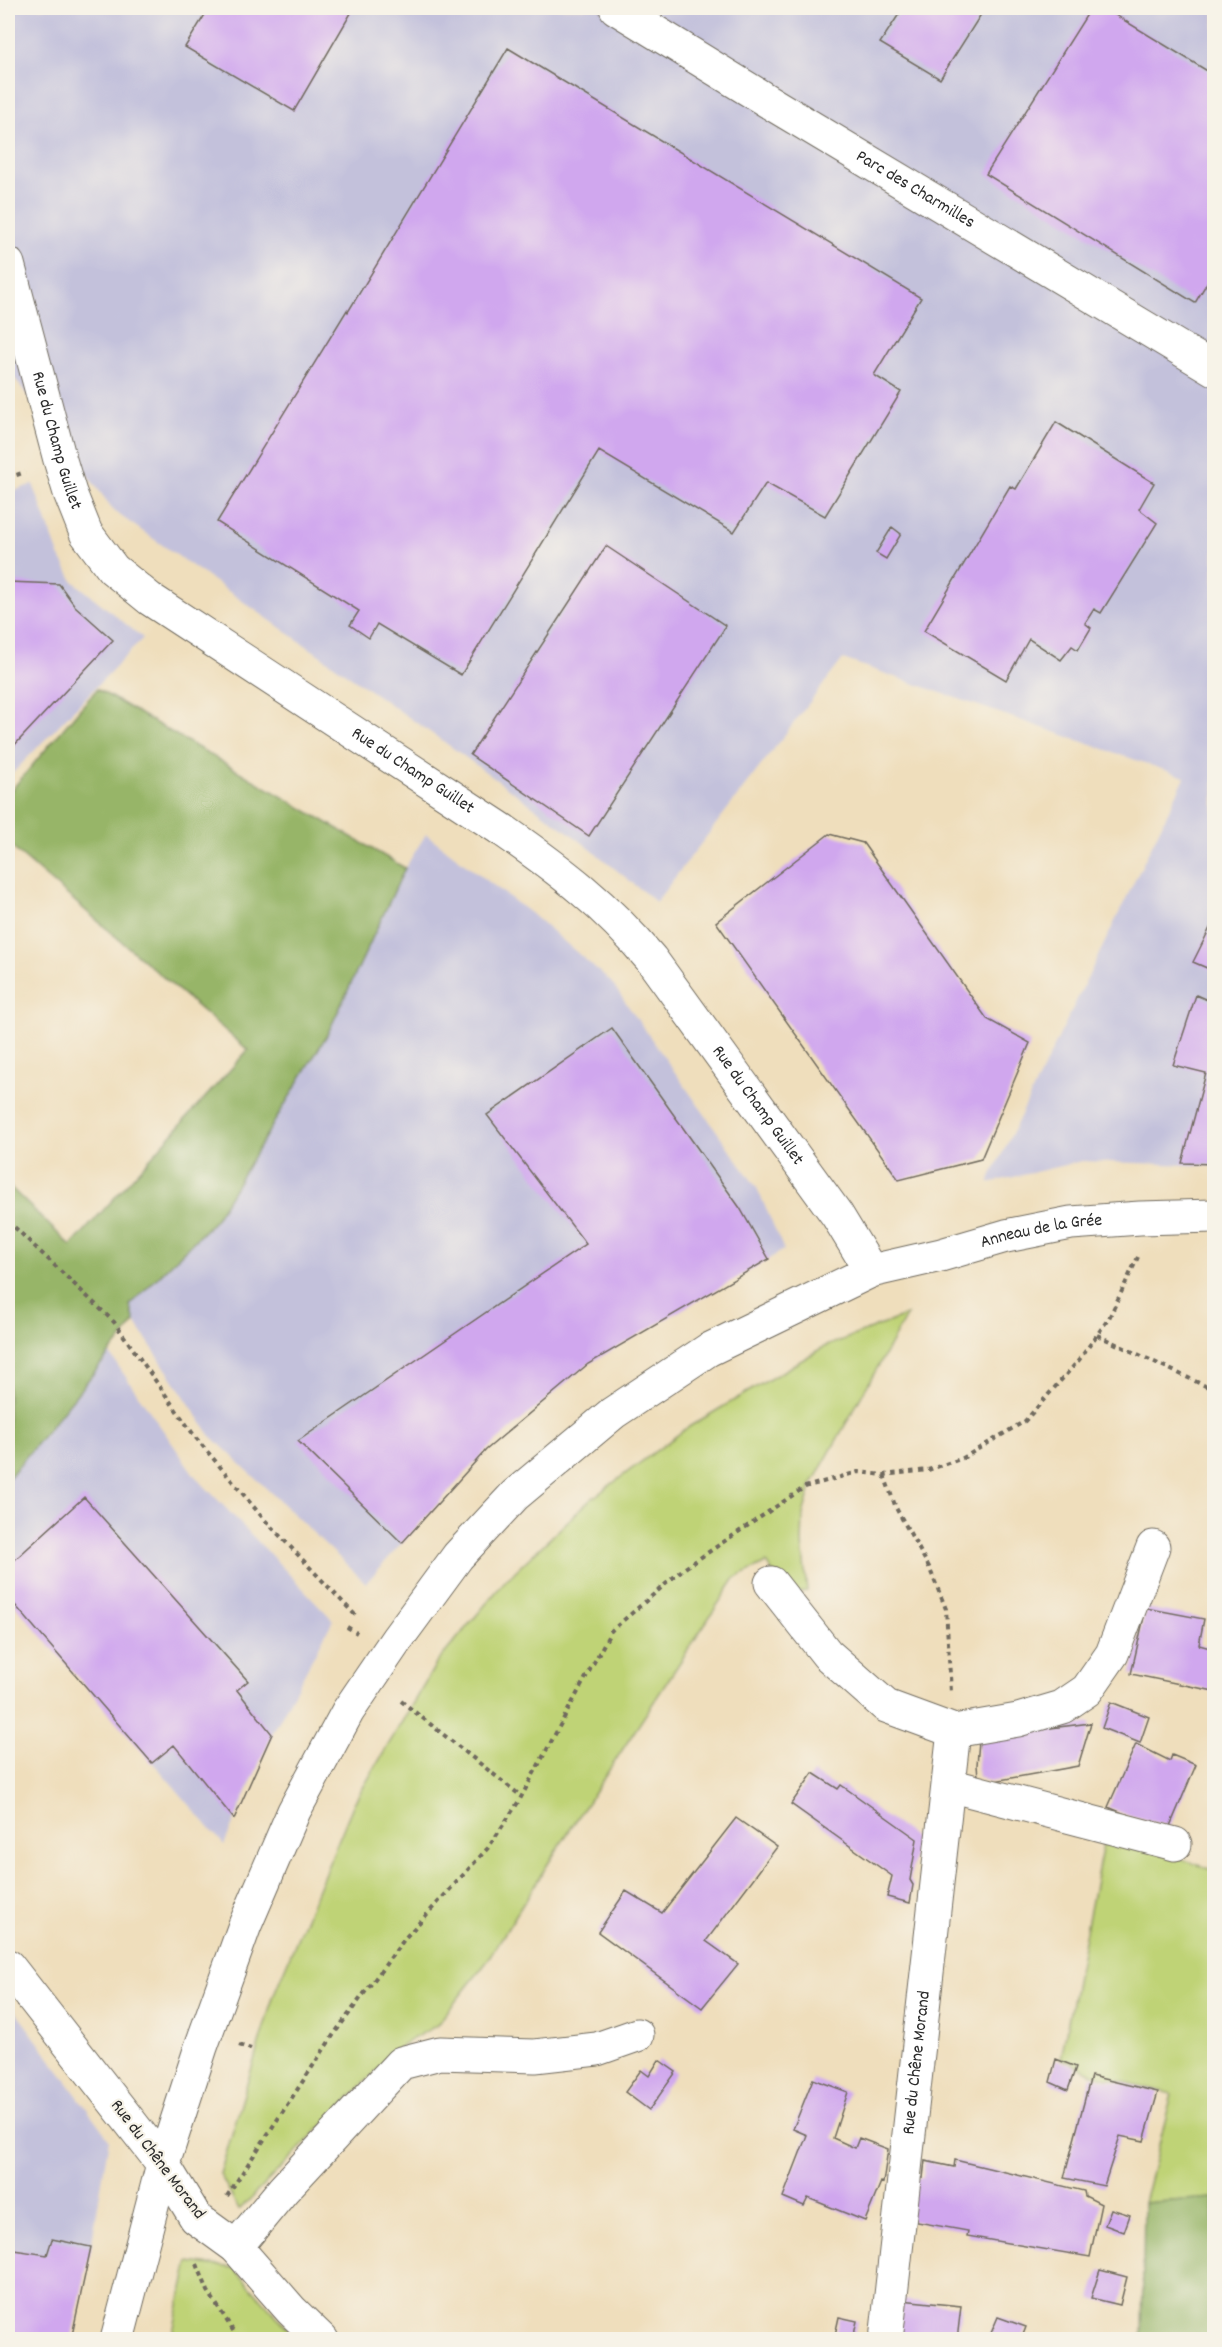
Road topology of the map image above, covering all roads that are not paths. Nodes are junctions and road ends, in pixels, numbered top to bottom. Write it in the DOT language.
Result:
graph roads {
  1 [pos="616,8"];
  2 [pos="8,264"];
  3 [pos="1215,369"];
  4 [pos="1215,1216"];
  5 [pos="871,1271"];
  6 [pos="1153,1547"];
  7 [pos="771,1583"];
  8 [pos="954,1731"];
  9 [pos="949,1785"];
  10 [pos="1175,1844"];
  11 [pos="8,1966"];
  12 [pos="637,2035"];
  13 [pos="163,2164"];
  14 [pos="236,2247"];
  15 [pos="117,2340"];
  16 [pos="322,2340"];
  17 [pos="886,2340"];
  1 -- 3 [label="street, Parc des Charmilles"];
  2 -- 5 [label="street, Rue du Champ Guillet"];
  4 -- 5 [label="street, Anneau de la Grée"];
  5 -- 13 [label="street, Anneau de la Grée"];
  6 -- 8 [label="street"];
  7 -- 8 [label="street"];
  8 -- 9 [label="street, Rue du Chêne Morand"];
  9 -- 10 [label="street"];
  9 -- 17 [label="street, Rue du Chêne Morand"];
  11 -- 13 [label="street, Rue du Chêne Morand"];
  12 -- 14 [label="street"];
  13 -- 14 [label="street, Rue du Chêne Morand"];
  13 -- 15 [label="street, Anneau de la Grée"];
  14 -- 16 [label="street, Rue du Chêne Morand"];
}
